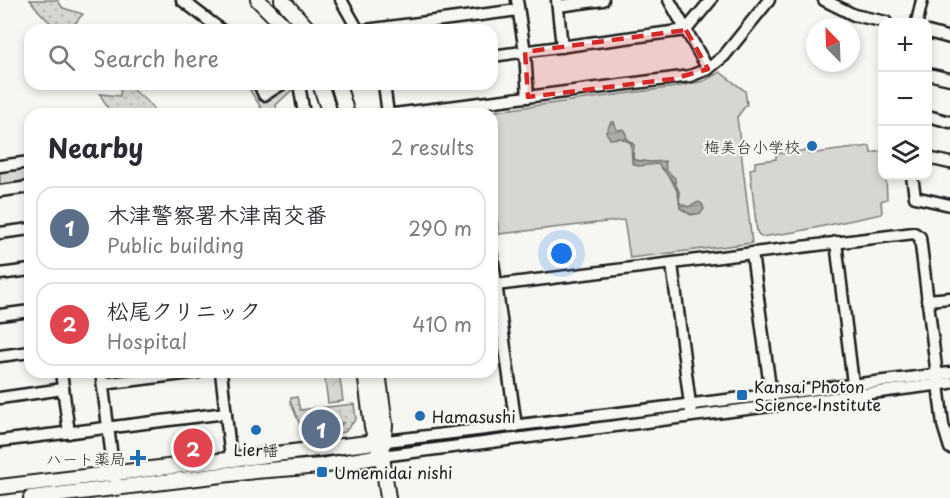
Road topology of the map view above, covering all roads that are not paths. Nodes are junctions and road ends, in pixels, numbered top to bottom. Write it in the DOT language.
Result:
graph roads {
  1 [pos="183,0"];
  2 [pos="258,0"];
  3 [pos="282,0"];
  4 [pos="341,0"];
  5 [pos="603,0"];
  6 [pos="669,0"];
  7 [pos="711,0"];
  8 [pos="769,0"];
  9 [pos="824,0"];
  10 [pos="922,0"];
  11 [pos="557,3"];
  12 [pos="518,5"];
  13 [pos="917,18"];
  14 [pos="878,20"];
  15 [pos="213,24"];
  16 [pos="282,24"];
  17 [pos="304,24"];
  18 [pos="355,24"];
  19 [pos="402,24"];
  20 [pos="686,30"];
  21 [pos="932,34"];
  22 [pos="950,38"];
  23 [pos="562,46"];
  24 [pos="525,51"];
  25 [pos="498,55"];
  26 [pos="708,69"];
  27 [pos="932,75"];
  28 [pos="950,79"];
  29 [pos="300,90"];
  30 [pos="322,90"];
  31 [pos="340,90"];
  32 [pos="385,90"];
  33 [pos="528,98"];
  34 [pos="303,108"];
  35 [pos="328,108"];
  36 [pos="345,108"];
  37 [pos="387,108"];
  38 [pos="480,108"];
  39 [pos="932,117"];
  40 [pos="950,122"];
  41 [pos="932,159"];
  42 [pos="24,163"];
  43 [pos="950,164"];
  44 [pos="0,166"];
  45 [pos="913,180"];
  46 [pos="24,188"];
  47 [pos="0,191"];
  48 [pos="950,205"];
  49 [pos="24,230"];
  50 [pos="0,232"];
  51 [pos="836,242"];
  52 [pos="752,253"];
  53 [pos="672,264"];
  54 [pos="24,271"];
  55 [pos="0,274"];
  56 [pos="498,285"];
  57 [pos="950,298"];
  58 [pos="498,299"];
  59 [pos="927,300"];
  60 [pos="24,312"];
  61 [pos="0,315"];
  62 [pos="24,353"];
  63 [pos="0,356"];
  64 [pos="950,373"];
  65 [pos="62,378"];
  66 [pos="102,378"];
  67 [pos="151,378"];
  68 [pos="222,378"];
  69 [pos="366,378"];
  70 [pos="379,378"];
  71 [pos="937,380"];
  72 [pos="950,383"];
  73 [pos="103,384"];
  74 [pos="853,384"];
  75 [pos="63,389"];
  76 [pos="771,395"];
  77 [pos="0,398"];
  78 [pos="690,405"];
  79 [pos="226,413"];
  80 [pos="691,417"];
  81 [pos="516,426"];
  82 [pos="108,427"];
  83 [pos="69,433"];
  84 [pos="0,441"];
  85 [pos="380,442"];
  86 [pos="950,448"];
  87 [pos="382,456"];
  88 [pos="231,459"];
  89 [pos="115,480"];
  90 [pos="0,487"];
  91 [pos="32,498"];
  92 [pos="388,498"];
  1 -- 15 [label="street"];
  2 -- 16 [label="main road"];
  3 -- 17 [label="main road"];
  4 -- 18 [label="street"];
  5 -- 11 [label="street"];
  6 -- 20 [label="street"];
  7 -- 20 [label="street"];
  8 -- 26 [label="street"];
  9 -- 14 [label="street"];
  10 -- 13 [label="street"];
  11 -- 23 [label="street"];
  12 -- 19 [label="street"];
  12 -- 24 [label="street"];
  20 -- 23 [label="street"];
  20 -- 26 [label="street"];
  21 -- 22 [label="street"];
  23 -- 24 [label="street"];
  24 -- 25 [label="street"];
  24 -- 33 [label="street"];
  26 -- 33 [label="street"];
  27 -- 28 [label="street"];
  29 -- 34 [label="street"];
  30 -- 35 [label="main road"];
  31 -- 36 [label="main road"];
  32 -- 37 [label="street"];
  33 -- 38 [label="street"];
  39 -- 40 [label="street"];
  41 -- 43 [label="street"];
  42 -- 44 [label="street"];
  45 -- 48 [label="street"];
  46 -- 47 [label="street"];
  49 -- 50 [label="street"];
  51 -- 52 [label="street"];
  51 -- 59 [label="street"];
  51 -- 74 [label="street"];
  52 -- 53 [label="street"];
  52 -- 76 [label="street"];
  53 -- 56 [label="street"];
  53 -- 78 [label="street"];
  54 -- 55 [label="street"];
  57 -- 59 [label="street"];
  58 -- 81 [label="street"];
  59 -- 71 [label="street"];
  60 -- 61 [label="street"];
  62 -- 63 [label="street"];
  64 -- 71 [label="street"];
  65 -- 75 [label="street"];
  66 -- 73 [label="street"];
  67 -- 73 [label="street"];
  68 -- 79 [label="street"];
  69 -- 85 [label="main road"];
  70 -- 85 [label="main road"];
  71 -- 72 [label="street"];
  71 -- 74 [label="street"];
  71 -- 80 [label="street"];
  71 -- 86 [label="street"];
  73 -- 82 [label="street"];
  74 -- 76 [label="street"];
  75 -- 77 [label="street"];
  75 -- 83 [label="street"];
  76 -- 78 [label="street"];
  78 -- 80 [label="street"];
  78 -- 81 [label="street"];
  79 -- 82 [label="street"];
  79 -- 88 [label="street"];
  80 -- 87 [label="street"];
  81 -- 85 [label="street"];
  82 -- 83 [label="street"];
  82 -- 89 [label="street"];
  83 -- 84 [label="street"];
  85 -- 87 [label="main road"];
  85 -- 88 [label="main road"];
  87 -- 89 [label="main road"];
  87 -- 92 [label="main road"];
  88 -- 89 [label="main road"];
  89 -- 90 [label="main road"];
  89 -- 91 [label="main road"];
}
